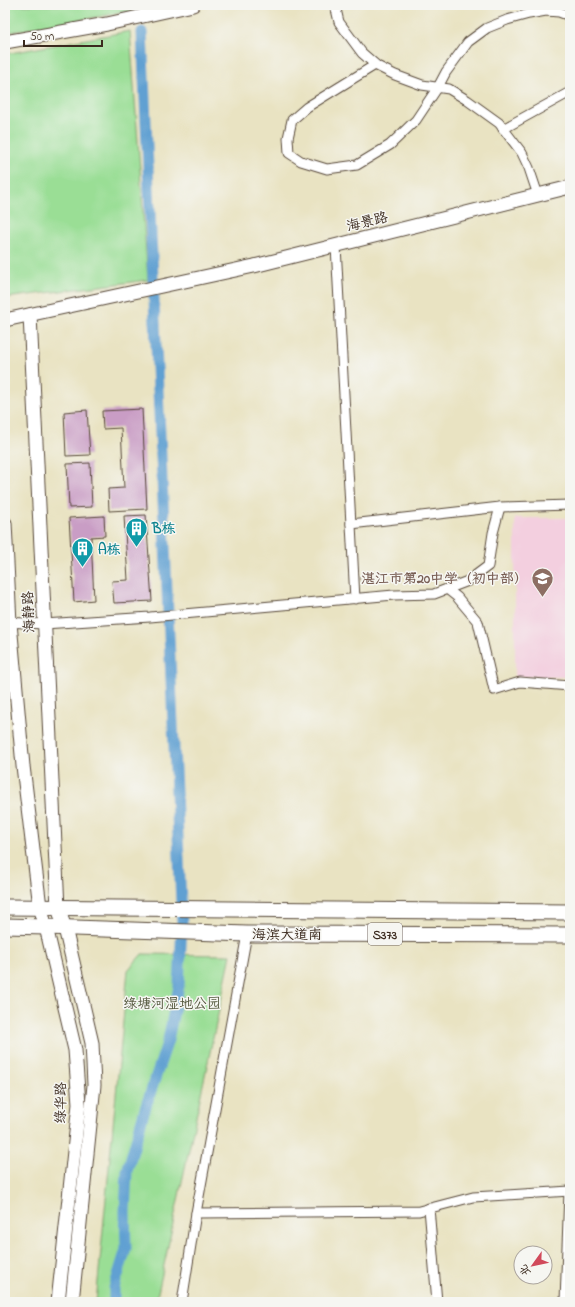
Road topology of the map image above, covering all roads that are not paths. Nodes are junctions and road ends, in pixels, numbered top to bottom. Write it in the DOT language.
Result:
graph roads {
  1 [pos="193,5"];
  2 [pos="335,5"];
  3 [pos="570,16"];
  4 [pos="5,42"];
  5 [pos="375,65"];
  6 [pos="438,87"];
  7 [pos="570,92"];
  8 [pos="503,129"];
  9 [pos="570,187"];
  10 [pos="538,195"];
  11 [pos="336,246"];
  12 [pos="30,314"];
  13 [pos="5,320"];
  14 [pos="570,505"];
  15 [pos="500,507"];
  16 [pos="5,523"];
  17 [pos="351,524"];
  18 [pos="447,589"];
  19 [pos="356,599"];
  20 [pos="7,622"];
  21 [pos="44,624"];
  22 [pos="570,686"];
  23 [pos="5,907"];
  24 [pos="40,907"];
  25 [pos="58,908"];
  26 [pos="570,912"];
  27 [pos="5,926"];
  28 [pos="46,927"];
  29 [pos="66,928"];
  30 [pos="247,934"];
  31 [pos="570,935"];
  32 [pos="570,1191"];
  33 [pos="429,1208"];
  34 [pos="196,1213"];
  35 [pos="58,1302"];
  36 [pos="72,1302"];
  37 [pos="182,1302"];
  38 [pos="437,1302"];
  39 [pos="565,1302"];
  1 -- 4 [label="street"];
  2 -- 5 [label="street"];
  3 -- 6 [label="street"];
  5 -- 6 [label="street"];
  5 -- 6 [label="street"];
  6 -- 8 [label="street"];
  7 -- 8 [label="street"];
  8 -- 10 [label="street"];
  9 -- 10 [label="street, 海景路"];
  10 -- 11 [label="street, 海景路"];
  11 -- 12 [label="street, 海景路"];
  11 -- 17 [label="street"];
  12 -- 13 [label="street, 海景路"];
  12 -- 21 [label="street, 海静路"];
  14 -- 15 [label="street"];
  15 -- 17 [label="street"];
  15 -- 18 [label="street"];
  16 -- 20 [label="street, 海静路"];
  17 -- 19 [label="street"];
  18 -- 19 [label="street"];
  18 -- 22 [label="street"];
  19 -- 21 [label="street"];
  20 -- 21 [label="street"];
  20 -- 24 [label="street, 海静路"];
  21 -- 25 [label="street, 海静路"];
  23 -- 24 [label="main road, 海滨大道南 / S373"];
  24 -- 25 [label="main road, 海滨大道南 / S373"];
  24 -- 28 [label="street, 绿华路"];
  25 -- 26 [label="main road, 海滨大道南 / S373"];
  25 -- 29 [label="street"];
  27 -- 28 [label="main road, 海滨大道南 / S373"];
  28 -- 29 [label="main road, 海滨大道南 / S373"];
  28 -- 35 [label="street, 绿华路"];
  29 -- 30 [label="main road, 海滨大道南 / S373"];
  29 -- 36 [label="street"];
  30 -- 31 [label="main road, 海滨大道南 / S373"];
  30 -- 34 [label="street"];
  32 -- 33 [label="street"];
  32 -- 39 [label="street"];
  33 -- 34 [label="street"];
  33 -- 38 [label="street"];
  34 -- 37 [label="street"];
}
